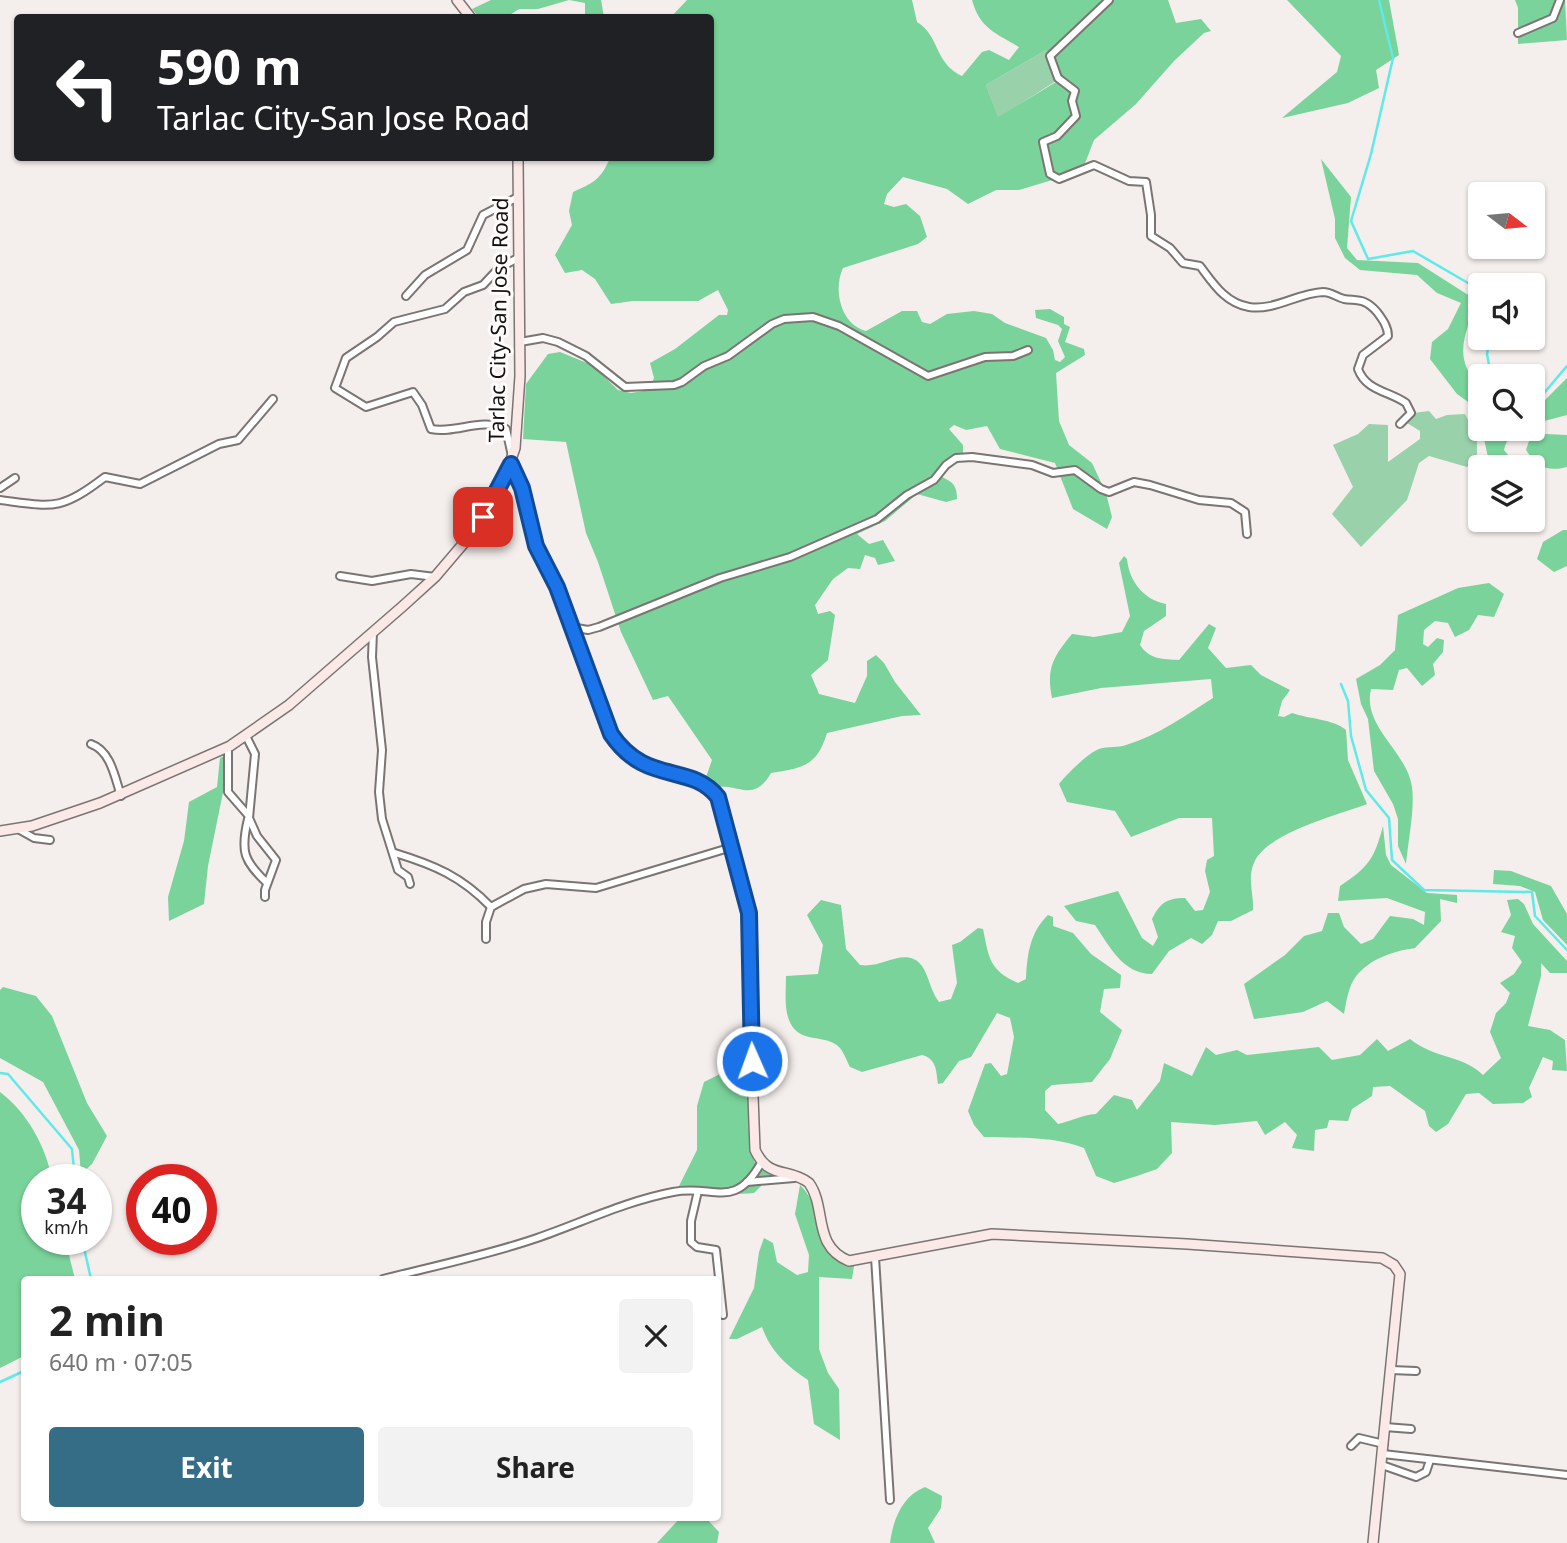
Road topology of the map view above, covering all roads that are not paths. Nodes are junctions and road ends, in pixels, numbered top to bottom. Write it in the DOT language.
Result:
graph roads {
  1 [pos="457,0"];
  2 [pos="1109,0"];
  3 [pos="1560,0"];
  4 [pos="468,14"];
  5 [pos="1518,33"];
  6 [pos="518,161"];
  7 [pos="518,197"];
  8 [pos="518,258"];
  9 [pos="406,296"];
  10 [pos="520,342"];
  11 [pos="1028,350"];
  12 [pos="273,399"];
  13 [pos="1400,424"];
  14 [pos="512,462"];
  15 [pos="15,478"];
  16 [pos="0,488"];
  17 [pos="0,499"];
  18 [pos="1247,534"];
  19 [pos="340,576"];
  20 [pos="435,577"];
  21 [pos="571,627"];
  22 [pos="373,632"];
  23 [pos="246,736"];
  24 [pos="91,744"];
  25 [pos="228,747"];
  26 [pos="121,796"];
  27 [pos="249,816"];
  28 [pos="18,829"];
  29 [pos="0,831"];
  30 [pos="50,840"];
  31 [pos="732,847"];
  32 [pos="395,853"];
  33 [pos="267,883"];
  34 [pos="410,884"];
  35 [pos="265,897"];
  36 [pos="491,906"];
  37 [pos="486,939"];
  38 [pos="761,1163"];
  39 [pos="799,1177"];
  40 [pos="747,1182"];
  41 [pos="698,1191"];
  42 [pos="875,1256"];
  43 [pos="394,1276"];
  44 [pos="719,1276"];
  45 [pos="721,1296"];
  46 [pos="723,1315"];
  47 [pos="1391,1370"];
  48 [pos="1416,1371"];
  49 [pos="1385,1427"];
  50 [pos="1411,1429"];
  51 [pos="1384,1444"];
  52 [pos="1351,1446"];
  53 [pos="1383,1454"];
  54 [pos="1430,1460"];
  55 [pos="1382,1465"];
  56 [pos="1567,1475"];
  57 [pos="890,1500"];
  58 [pos="1373,1543"];
  1 -- 4 [label="street"];
  2 -- 13 [label="street"];
  3 -- 5 [label="street"];
  6 -- 7 [label="street, Tarlac City-San Jose Road"];
  7 -- 8 [label="street, Tarlac City-San Jose Road"];
  7 -- 9 [label="street"];
  8 -- 10 [label="street, Tarlac City-San Jose Road"];
  8 -- 14 [label="street"];
  10 -- 11 [label="street"];
  10 -- 14 [label="street, Tarlac City-San Jose Road"];
  12 -- 17 [label="street"];
  14 -- 20 [label="street, Tarlac City-San Jose Road"];
  14 -- 21 [label="street"];
  15 -- 16 [label="street"];
  18 -- 21 [label="street"];
  19 -- 20 [label="street"];
  20 -- 22 [label="street, Tarlac City-San Jose Road"];
  21 -- 31 [label="street"];
  22 -- 23 [label="street, Tarlac City-San Jose Road"];
  22 -- 32 [label="street"];
  23 -- 25 [label="street, Tarlac City-San Jose Road"];
  23 -- 27 [label="street"];
  24 -- 26 [label="street"];
  25 -- 26 [label="street, Tarlac City-San Jose Road"];
  25 -- 27 [label="street"];
  26 -- 28 [label="street, Tarlac City-San Jose Road"];
  27 -- 33 [label="street"];
  27 -- 33 [label="street"];
  28 -- 29 [label="street, Tarlac City-San Jose Road"];
  28 -- 30 [label="street"];
  31 -- 36 [label="street"];
  31 -- 38 [label="street"];
  32 -- 34 [label="street"];
  32 -- 36 [label="street"];
  33 -- 35 [label="street"];
  36 -- 37 [label="street"];
  38 -- 39 [label="street"];
  38 -- 40 [label="street"];
  39 -- 40 [label="street"];
  39 -- 42 [label="street"];
  40 -- 41 [label="street"];
  41 -- 43 [label="street"];
  41 -- 44 [label="street"];
  42 -- 47 [label="street"];
  42 -- 57 [label="street"];
  45 -- 46 [label="street"];
  47 -- 48 [label="street"];
  47 -- 49 [label="street"];
  49 -- 50 [label="street"];
  49 -- 51 [label="street"];
  51 -- 52 [label="street"];
  51 -- 53 [label="street"];
  53 -- 54 [label="street"];
  53 -- 55 [label="street"];
  54 -- 55 [label="street"];
  54 -- 56 [label="street"];
  55 -- 58 [label="street"];
}
